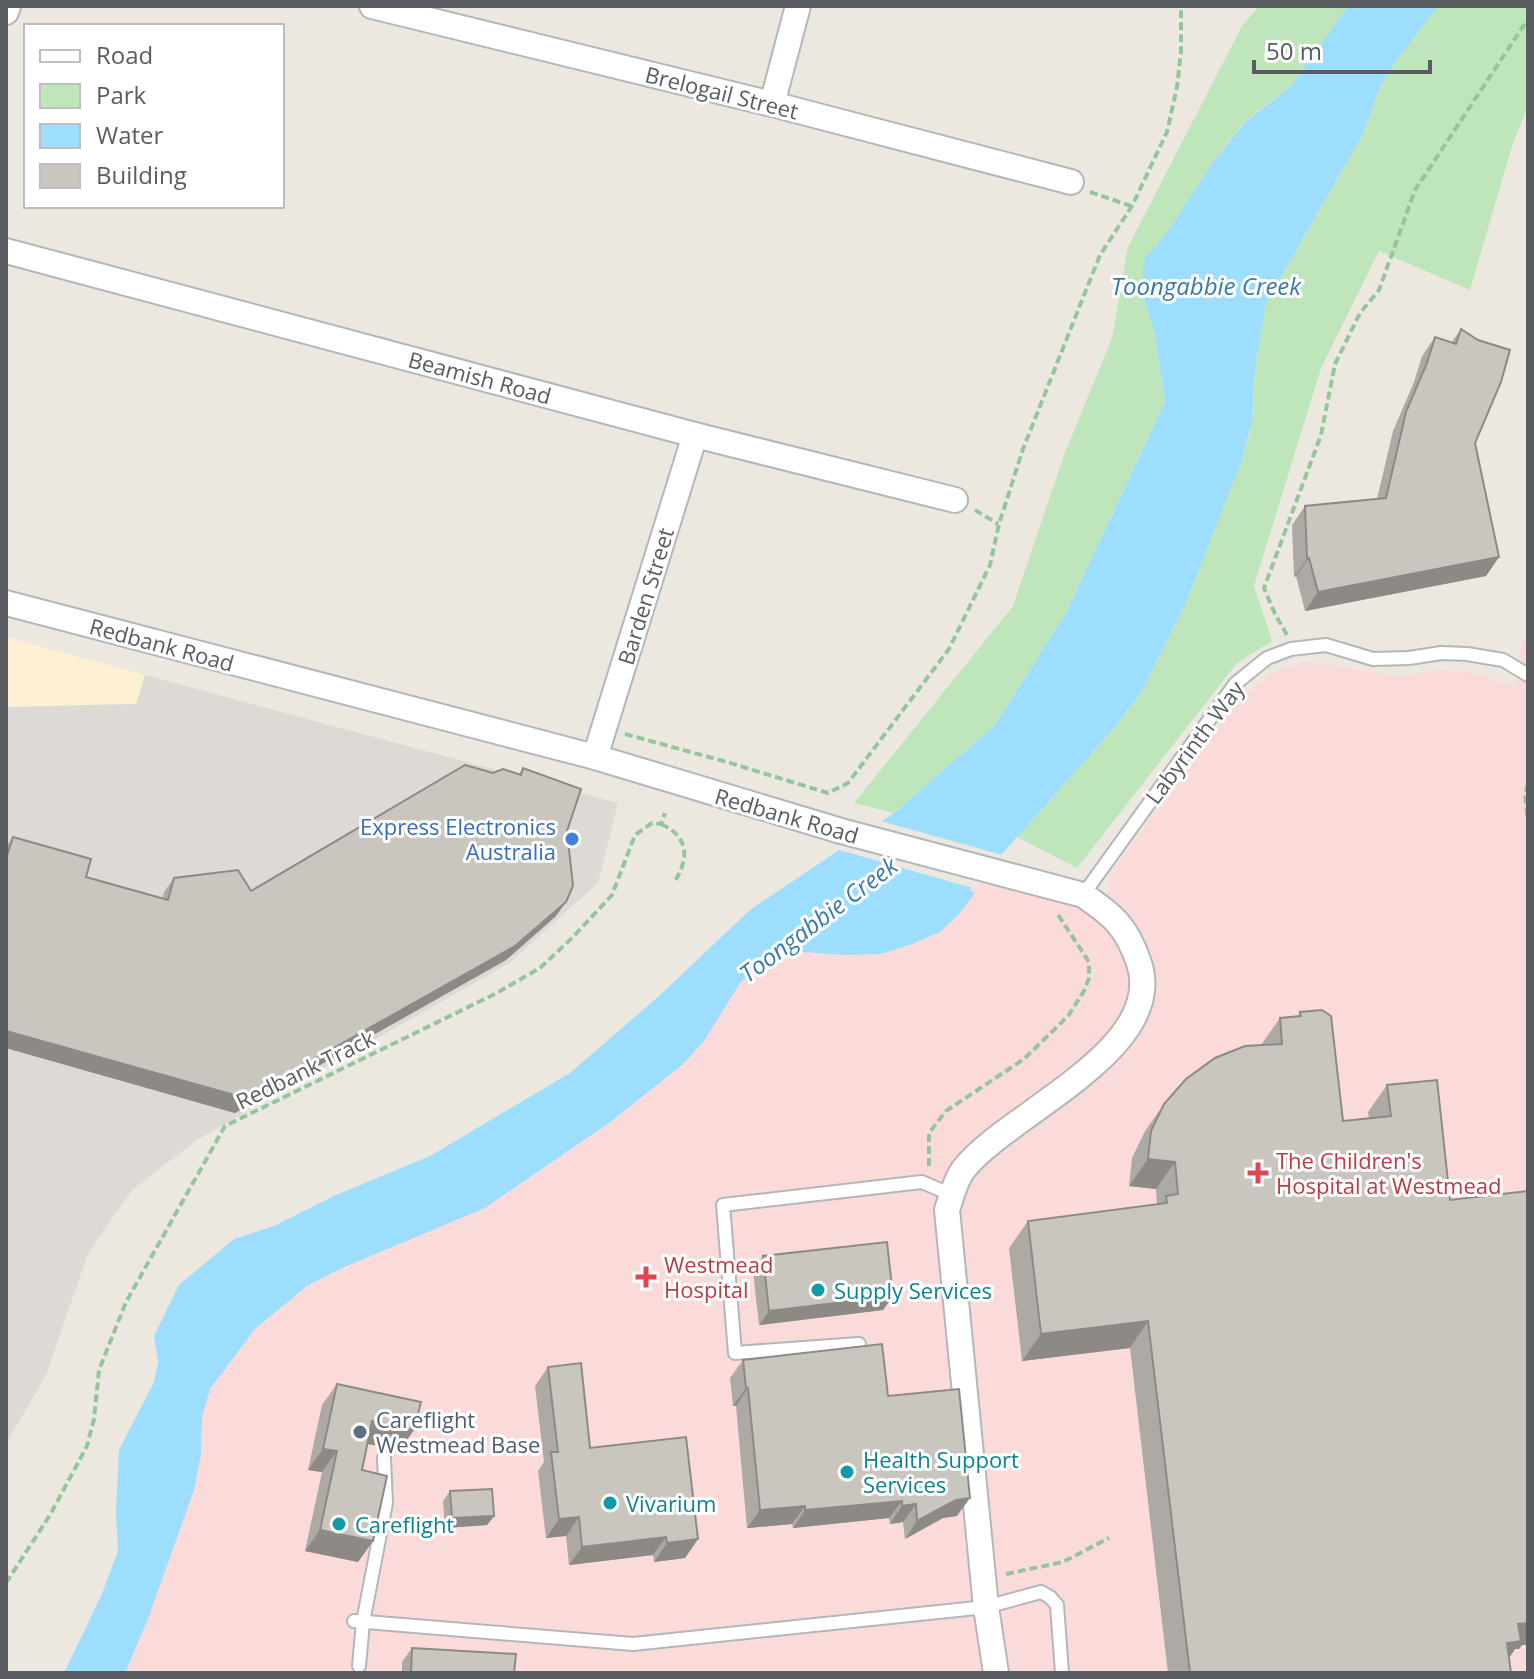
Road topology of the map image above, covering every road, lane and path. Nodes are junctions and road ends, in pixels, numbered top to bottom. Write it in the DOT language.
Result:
graph roads {
  1 [pos="8,6"];
  2 [pos="372,6"];
  3 [pos="798,6"];
  4 [pos="1181,6"];
  5 [pos="6,12"];
  6 [pos="1528,19"];
  7 [pos="772,104"];
  8 [pos="1071,182"];
  9 [pos="1132,206"];
  10 [pos="6,251"];
  11 [pos="695,435"];
  12 [pos="955,500"];
  13 [pos="6,603"];
  14 [pos="1291,649"];
  15 [pos="1528,675"];
  16 [pos="625,734"];
  17 [pos="595,757"];
  18 [pos="1528,784"];
  19 [pos="665,813"];
  20 [pos="1528,823"];
  21 [pos="661,824"];
  22 [pos="675,881"];
  23 [pos="1083,895"];
  24 [pos="1057,908"];
  25 [pos="929,1166"];
  26 [pos="952,1195"];
  27 [pos="859,1344"];
  28 [pos="384,1458"];
  29 [pos="1109,1538"];
  30 [pos="1002,1575"];
  31 [pos="6,1583"];
  32 [pos="986,1607"];
  33 [pos="358,1622"];
  34 [pos="359,1666"];
  35 [pos="996,1673"];
  36 [pos="1062,1673"];
  1 -- 5 [label="street"];
  2 -- 7 [label="street, Brelogail Street"];
  3 -- 7 [label="street"];
  4 -- 9 [label="path"];
  6 -- 14 [label="path"];
  7 -- 8 [label="street, Brelogail Street"];
  8 -- 9 [label="path"];
  9 -- 16 [label="path"];
  10 -- 11 [label="street, Beamish Road"];
  11 -- 12 [label="street, Beamish Road"];
  11 -- 17 [label="street, Barden Street"];
  13 -- 17 [label="street, Redbank Road"];
  14 -- 15 [label="lane, Labyrinth Way"];
  14 -- 23 [label="lane, Labyrinth Way"];
  17 -- 23 [label="street, Redbank Road"];
  18 -- 20 [label="path"];
  19 -- 21 [label="path"];
  21 -- 22 [label="path"];
  21 -- 31 [label="path, Redbank Track"];
  23 -- 26 [label="street, Redbank Road"];
  24 -- 25 [label="path"];
  26 -- 27 [label="lane"];
  26 -- 32 [label="street, Redbank Road"];
  28 -- 33 [label="lane"];
  29 -- 30 [label="path"];
  32 -- 33 [label="lane"];
  32 -- 35 [label="street, Redbank Road"];
  32 -- 36 [label="lane"];
  33 -- 34 [label="lane"];
}
